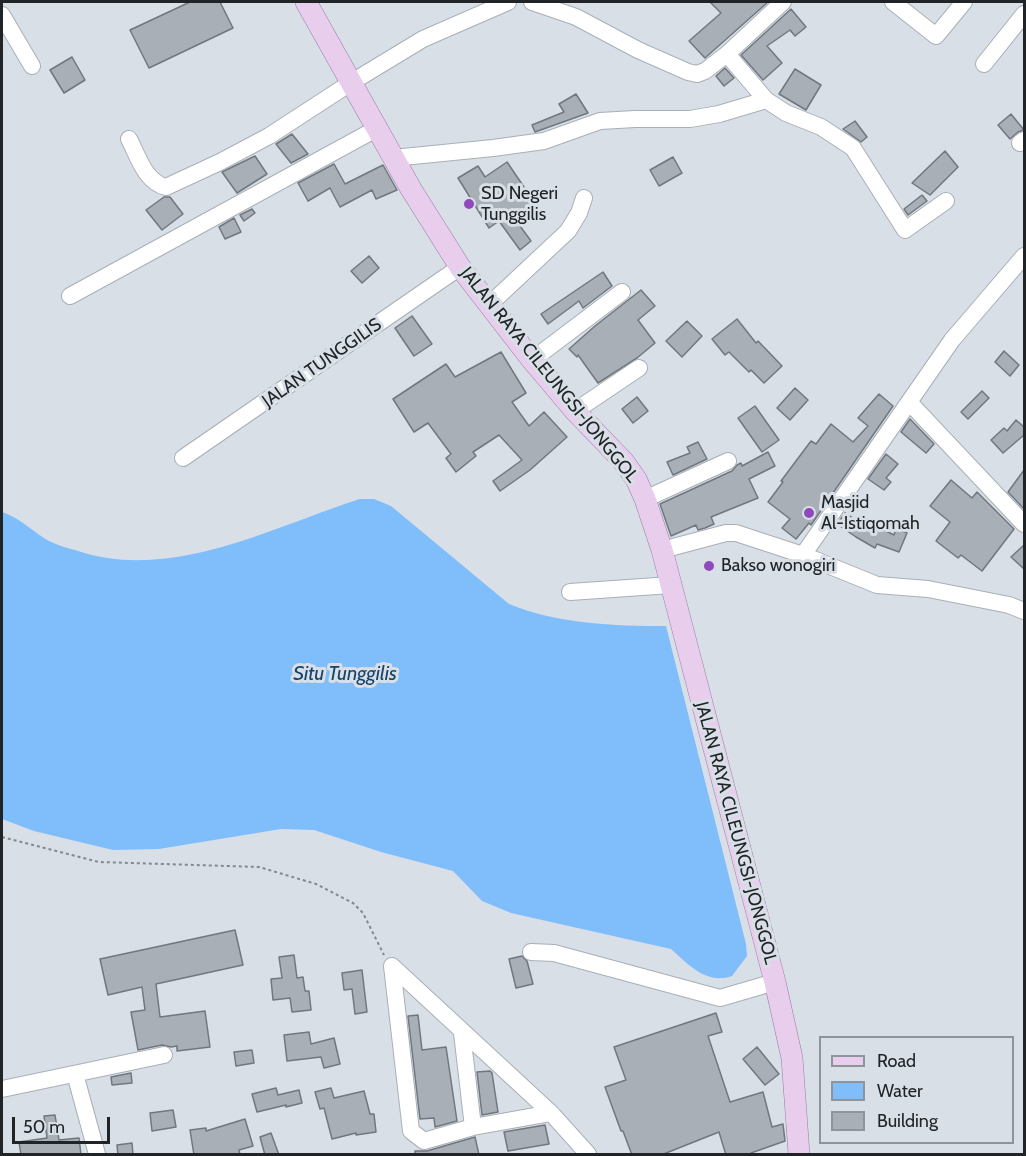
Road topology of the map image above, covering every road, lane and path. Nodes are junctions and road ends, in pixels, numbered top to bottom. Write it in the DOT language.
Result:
graph roads {
  1 [pos="306,2"];
  2 [pos="508,2"];
  3 [pos="532,2"];
  4 [pos="783,2"];
  5 [pos="893,2"];
  6 [pos="964,2"];
  7 [pos="1024,14"];
  8 [pos="2,15"];
  9 [pos="727,54"];
  10 [pos="984,64"];
  11 [pos="32,66"];
  12 [pos="352,82"];
  13 [pos="766,100"];
  14 [pos="376,129"];
  15 [pos="129,139"];
  16 [pos="393,158"];
  17 [pos="584,198"];
  18 [pos="946,201"];
  19 [pos="1024,257"];
  20 [pos="460,267"];
  21 [pos="622,292"];
  22 [pos="70,296"];
  23 [pos="490,304"];
  24 [pos="532,360"];
  25 [pos="639,368"];
  26 [pos="909,402"];
  27 [pos="575,411"];
  28 [pos="183,458"];
  29 [pos="729,462"];
  30 [pos="645,499"];
  31 [pos="1024,524"];
  32 [pos="662,550"];
  33 [pos="803,555"];
  34 [pos="671,585"];
  35 [pos="570,592"];
  36 [pos="1024,611"];
  37 [pos="2,837"];
  38 [pos="531,952"];
  39 [pos="392,966"];
  40 [pos="775,982"];
  41 [pos="462,1033"];
  42 [pos="164,1055"];
  43 [pos="75,1074"];
  44 [pos="2,1089"];
  45 [pos="551,1113"];
  46 [pos="473,1127"];
  47 [pos="570,1136"];
  48 [pos="97,1155"];
  49 [pos="573,1155"];
  50 [pos="588,1155"];
  51 [pos="799,1155"];
  1 -- 12 [label="main road, JALAN RAYA CILEUNGSI-JONGGOL"];
  2 -- 12 [label="street"];
  3 -- 9 [label="street"];
  4 -- 9 [label="street"];
  5 -- 6 [label="street"];
  7 -- 10 [label="street"];
  8 -- 11 [label="street"];
  9 -- 13 [label="street"];
  12 -- 14 [label="main road, JALAN RAYA CILEUNGSI-JONGGOL"];
  12 -- 15 [label="street"];
  13 -- 16 [label="street"];
  13 -- 18 [label="street"];
  14 -- 16 [label="main road, JALAN RAYA CILEUNGSI-JONGGOL"];
  14 -- 22 [label="street"];
  16 -- 20 [label="main road, JALAN RAYA CILEUNGSI-JONGGOL"];
  17 -- 23 [label="street"];
  19 -- 26 [label="street"];
  20 -- 23 [label="main road, JALAN RAYA CILEUNGSI-JONGGOL"];
  20 -- 28 [label="street, JALAN TUNGGILIS"];
  21 -- 24 [label="street"];
  23 -- 24 [label="main road, JALAN RAYA CILEUNGSI-JONGGOL"];
  24 -- 27 [label="main road, JALAN RAYA CILEUNGSI-JONGGOL"];
  25 -- 27 [label="street"];
  26 -- 31 [label="street"];
  26 -- 33 [label="street"];
  27 -- 30 [label="main road, JALAN RAYA CILEUNGSI-JONGGOL"];
  29 -- 30 [label="street"];
  30 -- 32 [label="main road, JALAN RAYA CILEUNGSI-JONGGOL"];
  32 -- 33 [label="street"];
  32 -- 34 [label="main road, JALAN RAYA CILEUNGSI-JONGGOL"];
  33 -- 36 [label="street"];
  34 -- 35 [label="street"];
  34 -- 40 [label="main road, JALAN RAYA CILEUNGSI-JONGGOL"];
  37 -- 39 [label="path"];
  38 -- 40 [label="street"];
  39 -- 41 [label="street"];
  39 -- 46 [label="street"];
  40 -- 51 [label="main road, JALAN RAYA CILEUNGSI-JONGGOL"];
  41 -- 45 [label="street"];
  41 -- 46 [label="street"];
  42 -- 43 [label="street"];
  43 -- 44 [label="street"];
  43 -- 48 [label="street"];
  45 -- 46 [label="street"];
  45 -- 47 [label="street"];
  47 -- 49 [label="street"];
  47 -- 50 [label="street"];
}
